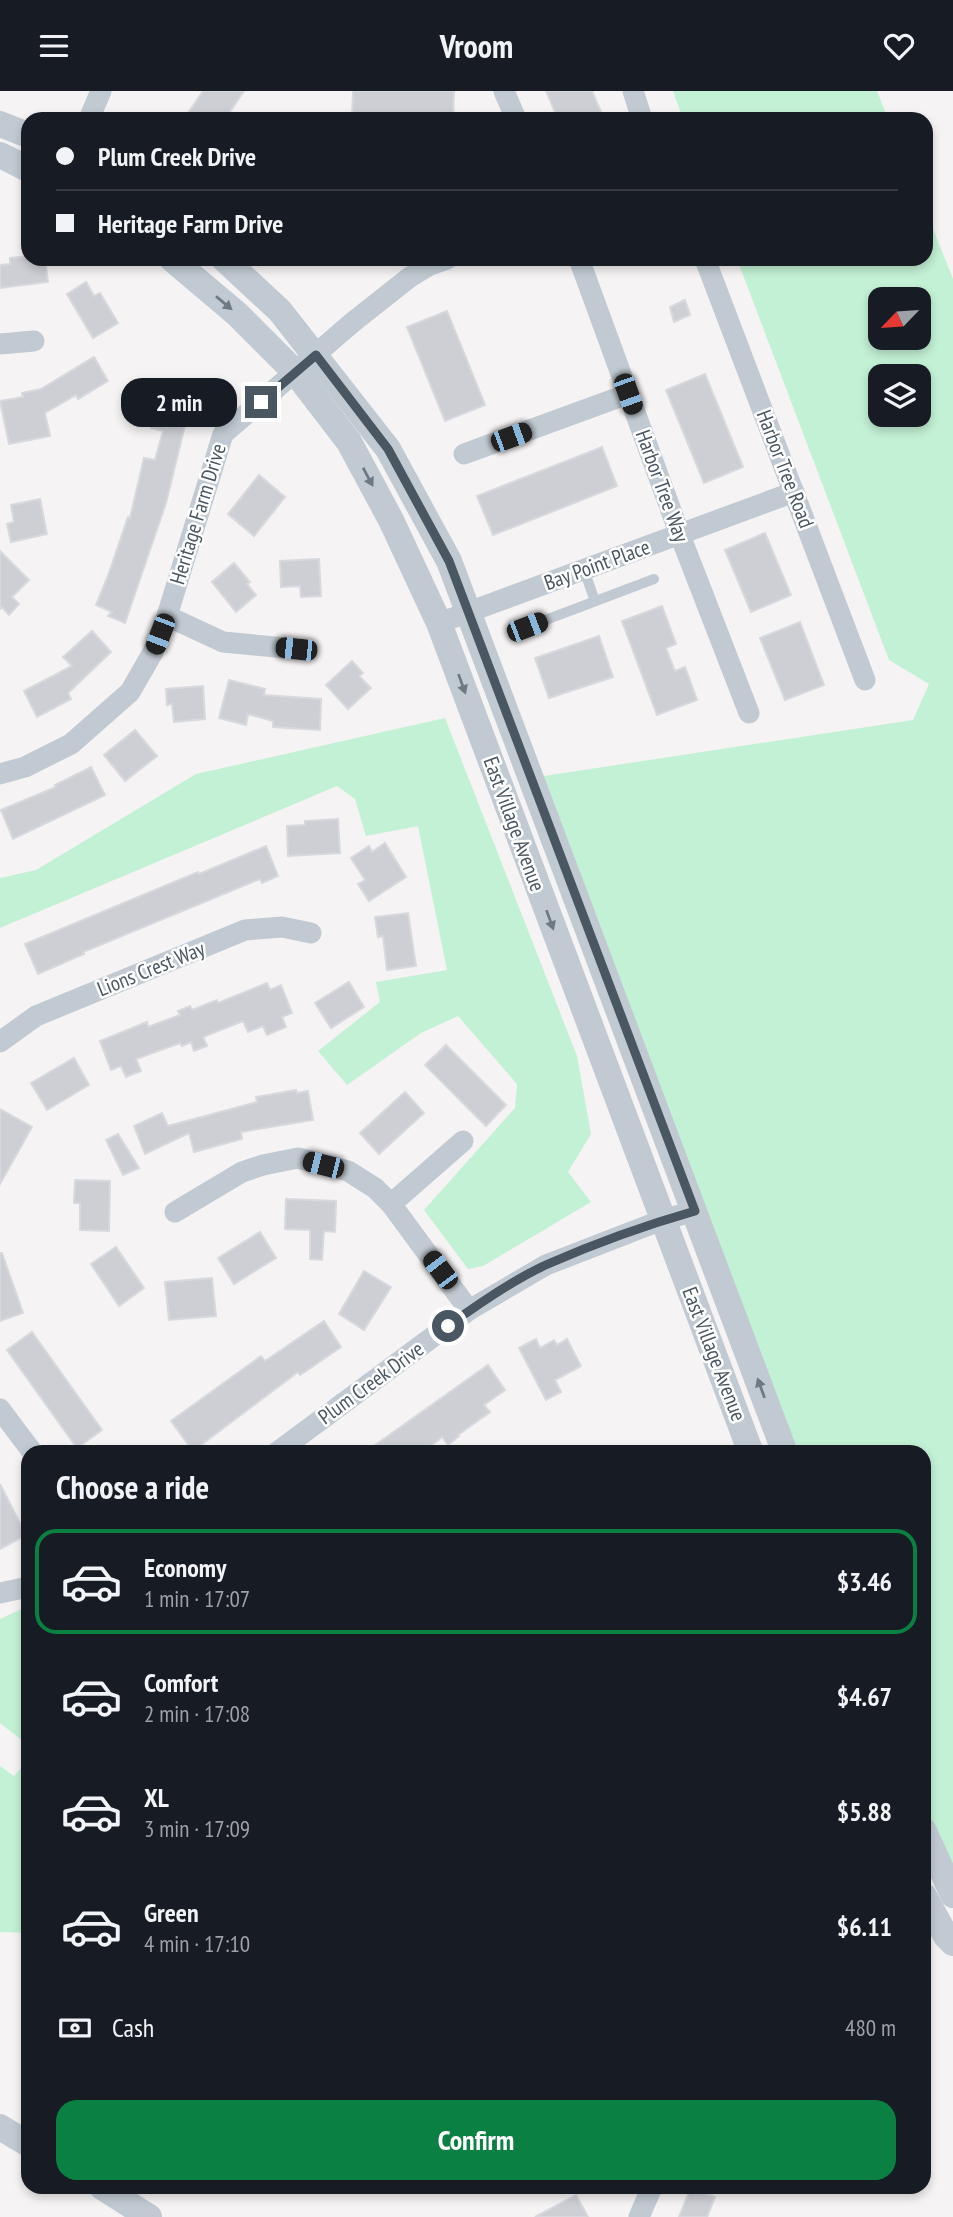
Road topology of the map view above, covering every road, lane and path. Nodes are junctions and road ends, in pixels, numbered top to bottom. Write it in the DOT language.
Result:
graph roads {
  1 [pos="100,91"];
  2 [pos="504,91"];
  3 [pos="633,91"];
  4 [pos="92,112"];
  5 [pos="513,112"];
  6 [pos="640,112"];
  7 [pos="0,124"];
  8 [pos="21,132"];
  9 [pos="0,155"];
  10 [pos="21,166"];
  11 [pos="180,266"];
  12 [pos="231,266"];
  13 [pos="428,266"];
  14 [pos="582,266"];
  15 [pos="708,266"];
  16 [pos="34,341"];
  17 [pos="0,344"];
  18 [pos="316,355"];
  19 [pos="296,373"];
  20 [pos="628,394"];
  21 [pos="464,454"];
  22 [pos="794,492"];
  23 [pos="680,535"];
  24 [pos="584,570"];
  25 [pos="654,579"];
  26 [pos="595,601"];
  27 [pos="468,612"];
  28 [pos="167,616"];
  29 [pos="439,623"];
  30 [pos="527,627"];
  31 [pos="296,649"];
  32 [pos="865,680"];
  33 [pos="749,713"];
  34 [pos="0,774"];
  35 [pos="311,933"];
  36 [pos="0,1042"];
  37 [pos="463,1141"];
  38 [pos="391,1205"];
  39 [pos="695,1211"];
  40 [pos="176,1212"];
  41 [pos="662,1220"];
  42 [pos="469,1310"];
  43 [pos="0,1409"];
  44 [pos="27,1445"];
  45 [pos="287,1445"];
  46 [pos="748,1445"];
  47 [pos="782,1445"];
  48 [pos="21,1588"];
  49 [pos="0,1593"];
  50 [pos="931,1846"];
  51 [pos="953,1895"];
  52 [pos="931,1909"];
  53 [pos="953,1943"];
  54 [pos="0,2127"];
  55 [pos="21,2140"];
  56 [pos="113,2194"];
  57 [pos="649,2194"];
  58 [pos="149,2217"];
  59 [pos="639,2217"];
  1 -- 4 [label="street"];
  2 -- 5 [label="street"];
  3 -- 6 [label="street"];
  7 -- 8 [label="street"];
  9 -- 10 [label="street"];
  11 -- 19 [label="street, East Village Avenue, one-way"];
  12 -- 18 [label="street, East Village Avenue"];
  13 -- 18 [label="street"];
  14 -- 20 [label="street, Harbor Tree Way"];
  15 -- 22 [label="street, Harbor Tree Road"];
  16 -- 17 [label="street"];
  18 -- 19 [label="street"];
  18 -- 27 [label="street, East Village Avenue"];
  19 -- 28 [label="street, Heritage Farm Drive"];
  19 -- 29 [label="street, East Village Avenue, one-way"];
  20 -- 21 [label="street"];
  20 -- 23 [label="street, Harbor Tree Way"];
  22 -- 23 [label="street, Bay Point Place"];
  22 -- 32 [label="street, Harbor Tree Road"];
  23 -- 24 [label="street, Bay Point Place"];
  23 -- 33 [label="street, Harbor Tree Way"];
  24 -- 26 [label="lane"];
  24 -- 27 [label="street, Bay Point Place"];
  25 -- 26 [label="lane"];
  26 -- 30 [label="lane"];
  27 -- 29 [label="street, Bay Point Place"];
  27 -- 39 [label="street, East Village Avenue"];
  28 -- 31 [label="street"];
  28 -- 34 [label="street, Heritage Farm Drive"];
  29 -- 41 [label="street, East Village Avenue, one-way"];
  35 -- 36 [label="street, Lions Crest Way"];
  37 -- 38 [label="street"];
  38 -- 40 [label="street"];
  38 -- 42 [label="street"];
  39 -- 41 [label="street, Plum Creek Drive"];
  47 -- 39 [label="street, East Village Avenue, one-way"];
  41 -- 42 [label="street, Plum Creek Drive"];
  41 -- 46 [label="street, East Village Avenue"];
  42 -- 45 [label="street, Plum Creek Drive"];
  43 -- 44 [label="street"];
  48 -- 49 [label="street"];
  50 -- 51 [label="street"];
  52 -- 53 [label="street"];
  54 -- 55 [label="street"];
  56 -- 58 [label="street"];
  57 -- 59 [label="street"];
}
